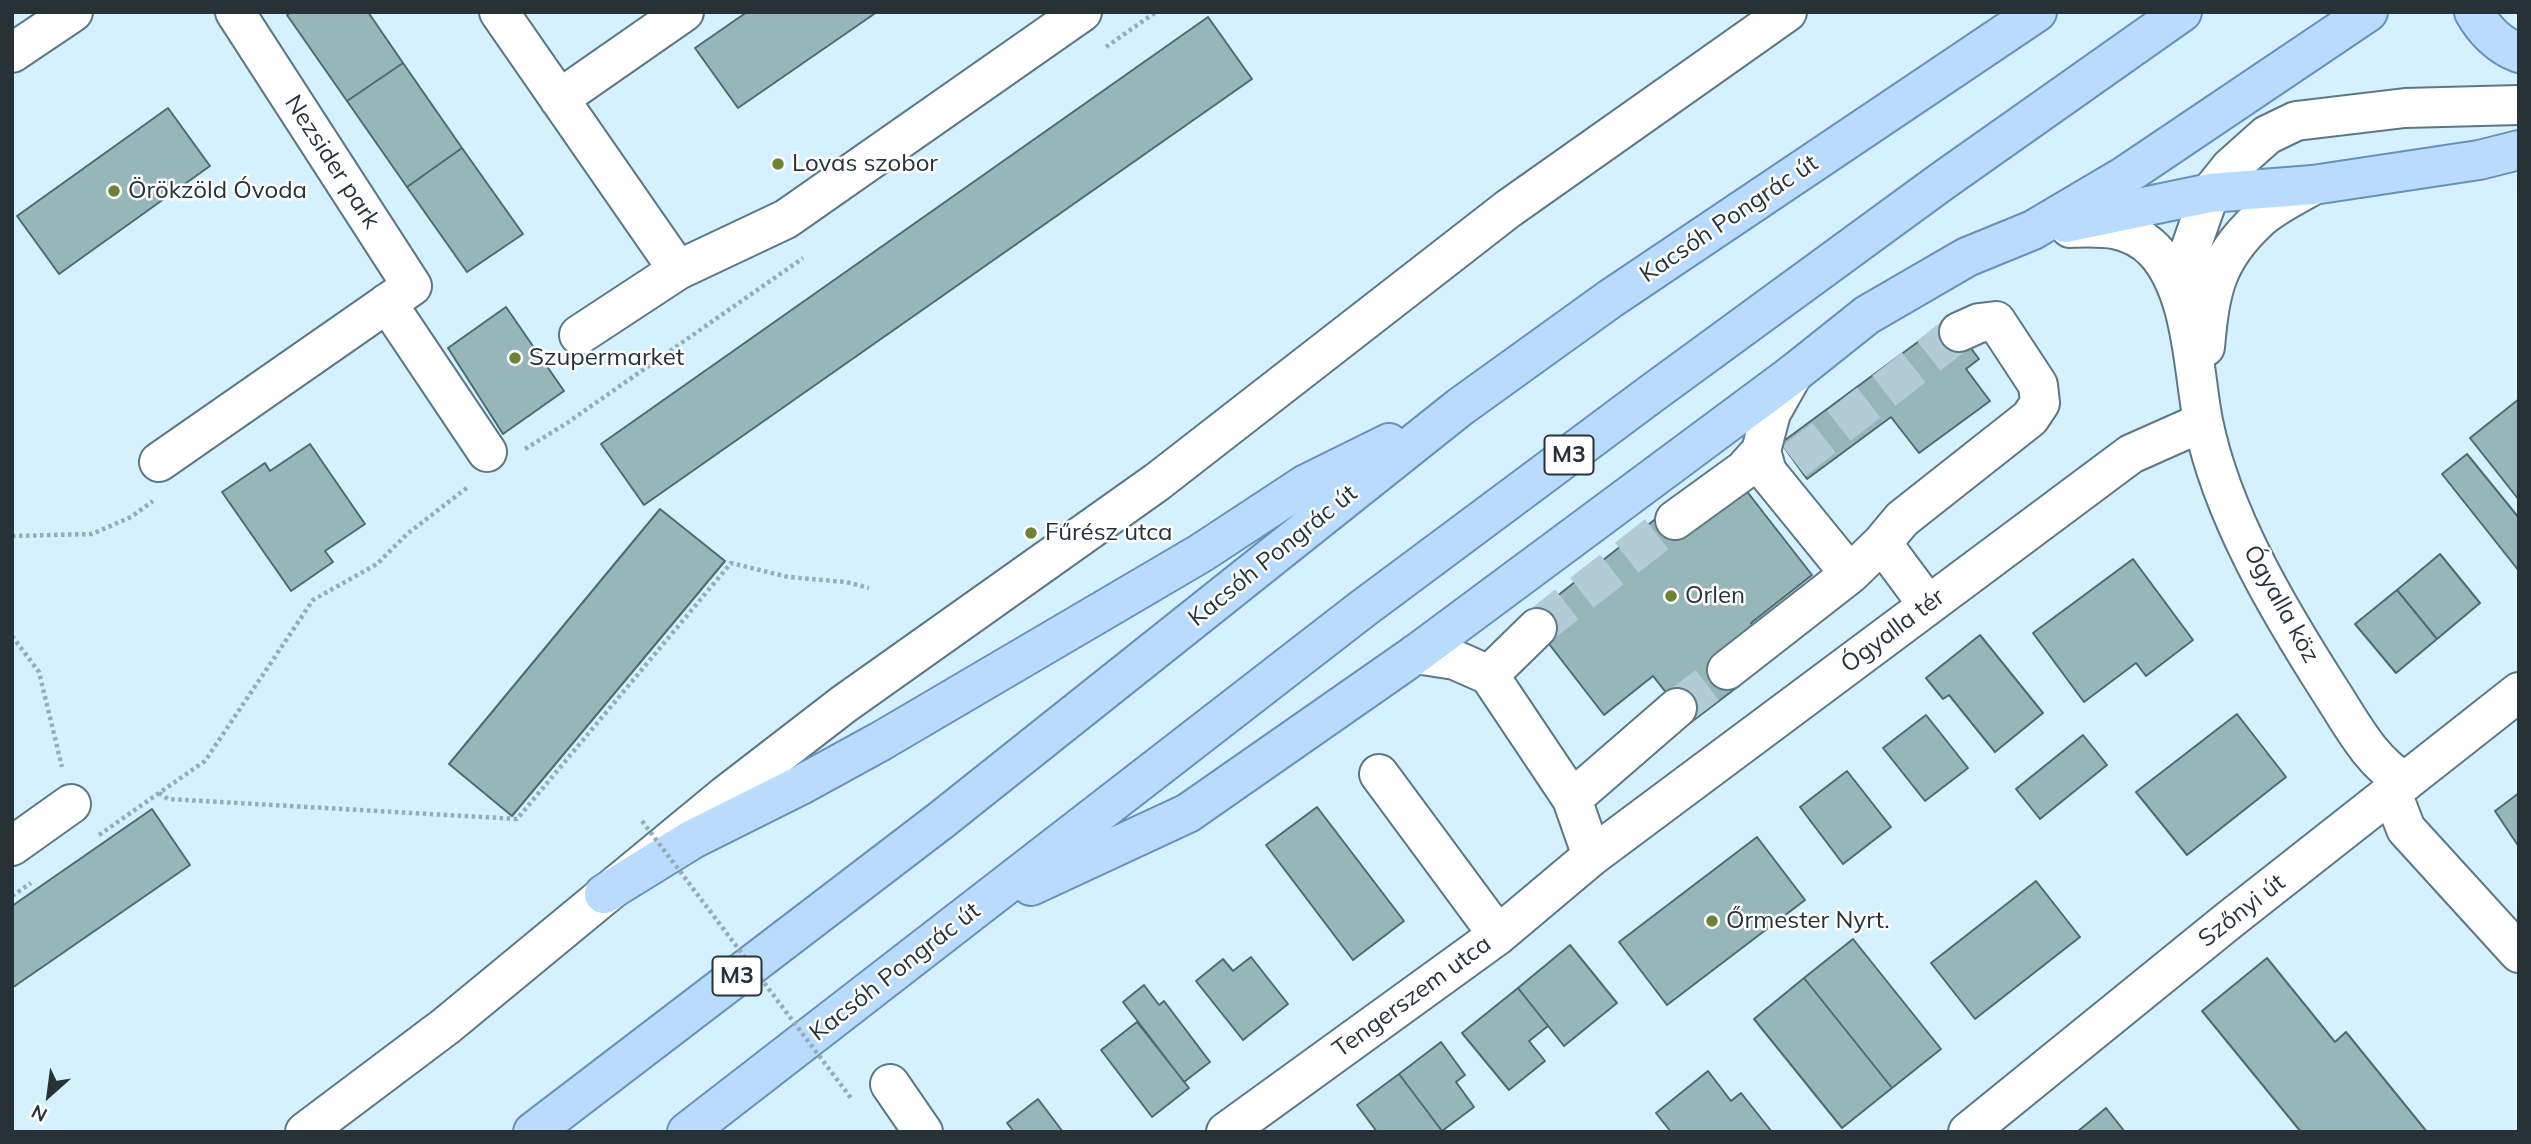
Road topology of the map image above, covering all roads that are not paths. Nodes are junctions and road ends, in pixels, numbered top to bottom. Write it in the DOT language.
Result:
graph roads {
  1 [pos="73,12"];
  2 [pos="235,12"];
  3 [pos="499,12"];
  4 [pos="684,12"];
  5 [pos="1082,12"];
  6 [pos="1787,12"];
  7 [pos="2037,12"];
  8 [pos="2182,12"];
  9 [pos="2368,12"];
  10 [pos="2474,12"];
  11 [pos="12,53"];
  12 [pos="2519,53"];
  13 [pos="559,99"];
  14 [pos="2519,105"];
  15 [pos="2519,150"];
  16 [pos="2313,185"];
  17 [pos="2210,192"];
  18 [pos="2033,230"];
  19 [pos="678,270"];
  20 [pos="387,303"];
  21 [pos="2183,305"];
  22 [pos="1959,332"];
  23 [pos="579,335"];
  24 [pos="1793,374"];
  25 [pos="1460,407"];
  26 [pos="2202,412"];
  27 [pos="496,461"];
  28 [pos="159,463"];
  29 [pos="1777,465"];
  30 [pos="1675,520"];
  31 [pos="1882,543"];
  32 [pos="1850,574"];
  33 [pos="1928,605"];
  34 [pos="1537,628"];
  35 [pos="1416,654"];
  36 [pos="1727,670"];
  37 [pos="1489,675"];
  38 [pos="2519,692"];
  39 [pos="1677,708"];
  40 [pos="1379,774"];
  41 [pos="2399,788"];
  42 [pos="1572,799"];
  43 [pos="71,804"];
  44 [pos="12,846"];
  45 [pos="1592,856"];
  46 [pos="604,894"];
  47 [pos="969,915"];
  48 [pos="1498,935"];
  49 [pos="2519,953"];
  50 [pos="890,1084"];
  51 [pos="305,1132"];
  52 [pos="533,1132"];
  53 [pos="687,1132"];
  54 [pos="923,1132"];
  55 [pos="1226,1132"];
  56 [pos="1968,1132"];
  1 -- 11 [label="street"];
  2 -- 20 [label="street, Nezsider park"];
  3 -- 13 [label="street"];
  4 -- 13 [label="street"];
  5 -- 19 [label="street"];
  6 -- 46 [label="street"];
  7 -- 25 [label="main road, Kacsóh Pongrác út / M3"];
  8 -- 47 [label="main road, Kacsóh Pongrác út / M3"];
  9 -- 18 [label="main road"];
  10 -- 12 [label="main road"];
  13 -- 19 [label="street"];
  14 -- 17 [label="street, Ógyalla köz"];
  15 -- 16 [label="main road, Ógyalla köz"];
  16 -- 17 [label="main road, Ógyalla köz"];
  16 -- 26 [label="street, Ógyalla köz"];
  17 -- 18 [label="main road, Ógyalla köz"];
  17 -- 21 [label="street, Ógyalla köz"];
  18 -- 21 [label="street, Ógyalla köz"];
  18 -- 24 [label="main road"];
  19 -- 23 [label="street"];
  20 -- 27 [label="street"];
  20 -- 28 [label="street, Nezsider park"];
  21 -- 26 [label="street, Ógyalla köz"];
  22 -- 31 [label="street"];
  24 -- 29 [label="street"];
  24 -- 35 [label="main road"];
  25 -- 46 [label="main road"];
  25 -- 52 [label="main road, Kacsóh Pongrác út / M3"];
  26 -- 33 [label="street, Ógyalla tér"];
  26 -- 41 [label="street, Ógyalla köz"];
  29 -- 30 [label="street"];
  29 -- 32 [label="street"];
  31 -- 32 [label="street"];
  31 -- 33 [label="street"];
  32 -- 36 [label="street"];
  33 -- 45 [label="street, Ógyalla tér"];
  34 -- 37 [label="street"];
  35 -- 37 [label="street"];
  35 -- 47 [label="main road"];
  37 -- 42 [label="street"];
  38 -- 41 [label="street, Szőnyi út"];
  39 -- 42 [label="street"];
  40 -- 48 [label="street"];
  41 -- 49 [label="street"];
  41 -- 56 [label="street, Szőnyi út"];
  42 -- 45 [label="street"];
  43 -- 44 [label="street"];
  45 -- 48 [label="street, Tengerszem utca"];
  46 -- 51 [label="street"];
  47 -- 53 [label="main road, Kacsóh Pongrác út / M3"];
  48 -- 55 [label="street, Tengerszem utca"];
  50 -- 54 [label="street"];
}
